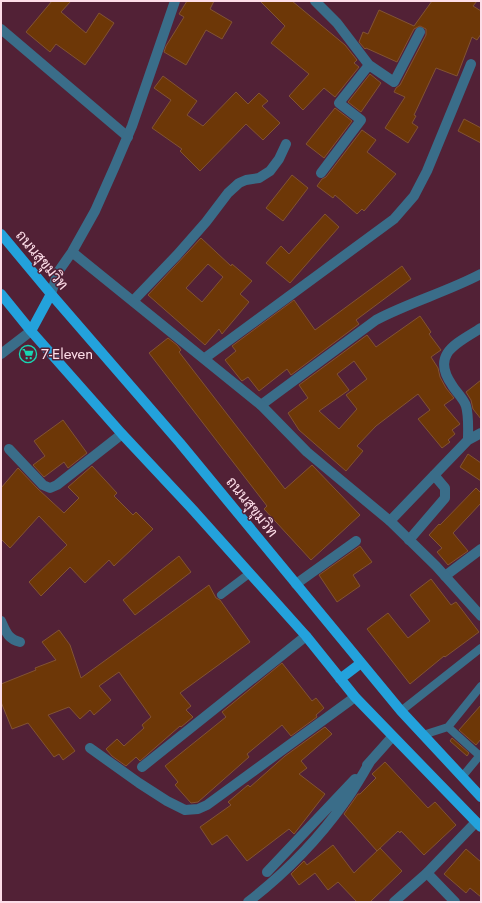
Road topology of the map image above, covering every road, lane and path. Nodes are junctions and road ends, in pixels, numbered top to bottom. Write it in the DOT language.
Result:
graph roads {
  1 [pos="175,1"];
  2 [pos="315,1"];
  3 [pos="1,29"];
  4 [pos="420,32"];
  5 [pos="471,64"];
  6 [pos="369,65"];
  7 [pos="128,137"];
  8 [pos="286,144"];
  9 [pos="321,172"];
  10 [pos="1,234"];
  11 [pos="72,252"];
  12 [pos="481,274"];
  13 [pos="1,294"];
  14 [pos="51,294"];
  15 [pos="133,301"];
  16 [pos="481,328"];
  17 [pos="31,330"];
  18 [pos="1,354"];
  19 [pos="205,358"];
  20 [pos="261,405"];
  21 [pos="481,433"];
  22 [pos="122,434"];
  23 [pos="468,440"];
  24 [pos="9,449"];
  25 [pos="434,475"];
  26 [pos="390,521"];
  27 [pos="356,540"];
  28 [pos="409,540"];
  29 [pos="481,550"];
  30 [pos="250,573"];
  31 [pos="445,576"];
  32 [pos="296,584"];
  33 [pos="221,594"];
  34 [pos="481,616"];
  35 [pos="1,621"];
  36 [pos="306,636"];
  37 [pos="20,642"];
  38 [pos="481,648"];
  39 [pos="361,663"];
  40 [pos="340,679"];
  41 [pos="481,686"];
  42 [pos="355,697"];
  43 [pos="401,711"];
  44 [pos="448,726"];
  45 [pos="423,735"];
  46 [pos="392,737"];
  47 [pos="90,748"];
  48 [pos="480,755"];
  49 [pos="370,762"];
  50 [pos="142,767"];
  51 [pos="462,777"];
  52 [pos="481,797"];
  53 [pos="478,824"];
  54 [pos="267,872"];
  55 [pos="427,873"];
  56 [pos="248,902"];
  57 [pos="394,902"];
  58 [pos="455,902"];
  1 -- 7 [label="street"];
  2 -- 6 [label="street"];
  3 -- 7 [label="street"];
  4 -- 6 [label="street"];
  5 -- 19 [label="street"];
  6 -- 9 [label="street"];
  7 -- 11 [label="street"];
  8 -- 15 [label="street"];
  10 -- 14 [label="main road, ถนนสุขุมวิท"];
  11 -- 14 [label="street"];
  11 -- 15 [label="street"];
  12 -- 20 [label="street"];
  13 -- 17 [label="main road"];
  14 -- 17 [label="main road"];
  14 -- 32 [label="main road, ถนนสุขุมวิท"];
  15 -- 19 [label="street"];
  16 -- 23 [label="street"];
  17 -- 18 [label="street"];
  17 -- 22 [label="main road"];
  19 -- 20 [label="street"];
  20 -- 26 [label="street"];
  21 -- 23 [label="street"];
  22 -- 24 [label="street"];
  22 -- 30 [label="main road"];
  23 -- 25 [label="street"];
  25 -- 26 [label="street"];
  25 -- 28 [label="street"];
  26 -- 28 [label="street"];
  27 -- 32 [label="street"];
  28 -- 31 [label="street"];
  29 -- 31 [label="street"];
  30 -- 33 [label="lane"];
  30 -- 36 [label="main road"];
  31 -- 34 [label="street"];
  32 -- 39 [label="main road, ถนนสุขุมวิท"];
  35 -- 37 [label="street"];
  36 -- 40 [label="main road"];
  36 -- 50 [label="street"];
  38 -- 43 [label="lane"];
  39 -- 40 [label="main road"];
  39 -- 43 [label="main road, ถนนสุขุมวิท"];
  40 -- 42 [label="main road"];
  41 -- 44 [label="lane"];
  42 -- 46 [label="main road"];
  42 -- 47 [label="street"];
  43 -- 45 [label="main road, ถนนสุขุมวิท"];
  44 -- 45 [label="lane"];
  44 -- 48 [label="lane"];
  45 -- 51 [label="main road, ถนนสุขุมวิท"];
  46 -- 49 [label="street"];
  46 -- 53 [label="main road"];
  48 -- 51 [label="lane"];
  49 -- 54 [label="street"];
  49 -- 56 [label="street"];
  51 -- 52 [label="main road, ถนนสุขุมวิท"];
  53 -- 55 [label="street"];
  55 -- 57 [label="street"];
  55 -- 58 [label="street"];
}
